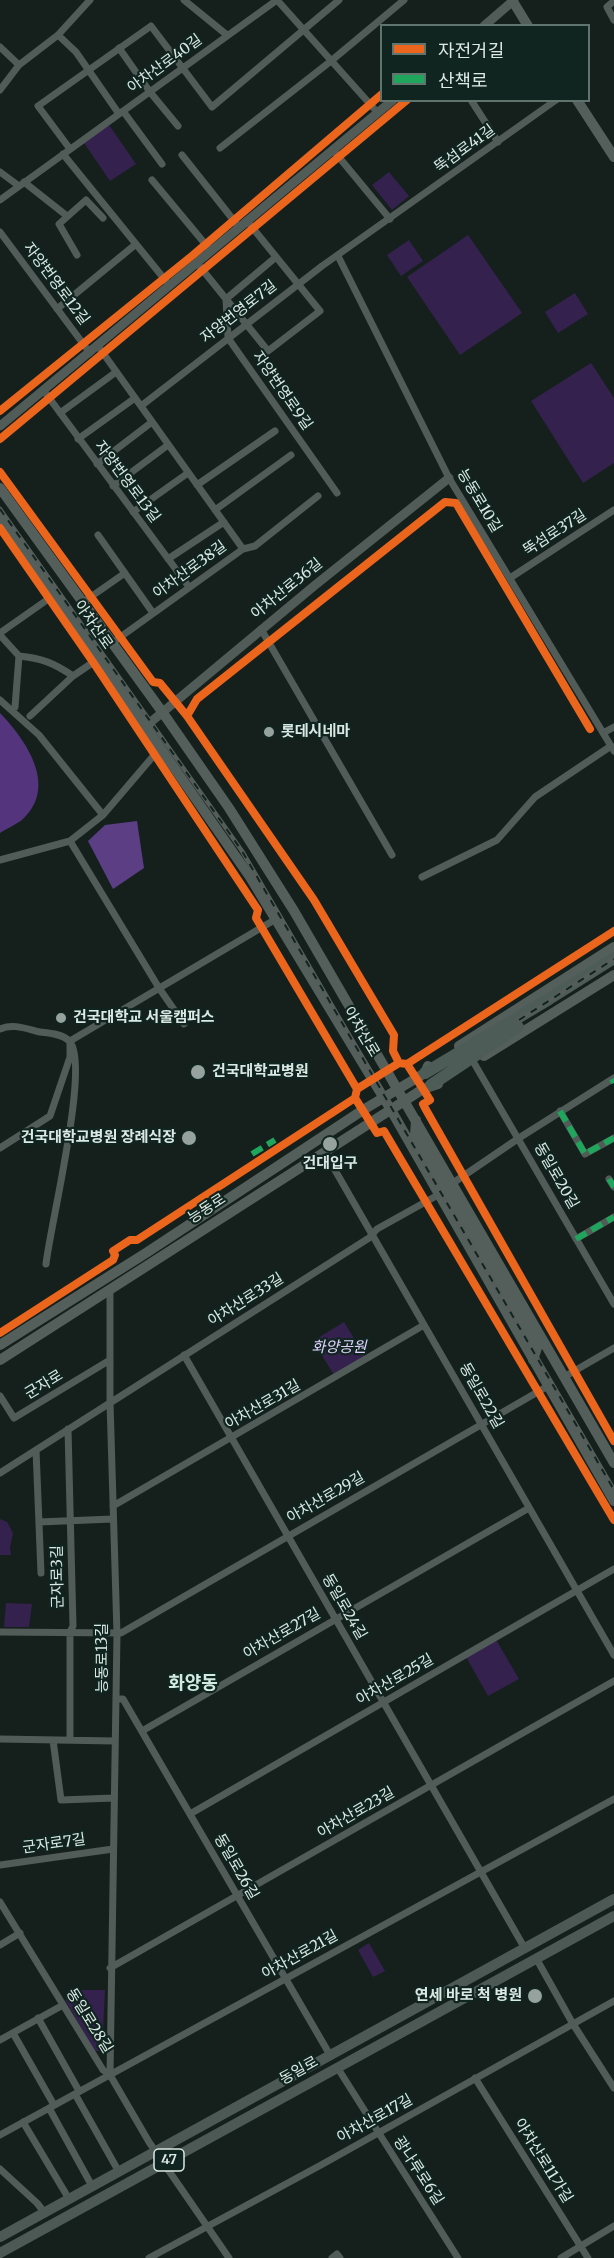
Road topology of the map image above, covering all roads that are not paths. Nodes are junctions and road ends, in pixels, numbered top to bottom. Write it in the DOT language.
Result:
graph roads {
  1 [pos="90,0"];
  2 [pos="184,0"];
  3 [pos="277,0"];
  4 [pos="339,0"];
  5 [pos="404,0"];
  6 [pos="513,0"];
  7 [pos="614,1"];
  8 [pos="614,20"];
  9 [pos="486,24"];
  10 [pos="527,24"];
  11 [pos="303,30"];
  12 [pos="58,35"];
  13 [pos="227,36"];
  14 [pos="0,47"];
  15 [pos="120,48"];
  16 [pos="331,61"];
  17 [pos="19,65"];
  18 [pos="88,69"];
  19 [pos="181,69"];
  20 [pos="0,90"];
  21 [pos="150,92"];
  22 [pos="391,102"];
  23 [pos="472,102"];
  24 [pos="553,102"];
  25 [pos="578,102"];
  26 [pos="121,112"];
  27 [pos="378,113"];
  28 [pos="178,126"];
  29 [pos="498,142"];
  30 [pos="220,148"];
  31 [pos="70,149"];
  32 [pos="333,150"];
  33 [pos="63,154"];
  34 [pos="182,155"];
  35 [pos="614,157"];
  36 [pos="162,164"];
  37 [pos="0,172"];
  38 [pos="152,180"];
  39 [pos="22,184"];
  40 [pos="0,200"];
  41 [pos="68,216"];
  42 [pos="103,218"];
  43 [pos="390,219"];
  44 [pos="243,224"];
  45 [pos="0,232"];
  46 [pos="136,244"];
  47 [pos="211,251"];
  48 [pos="77,255"];
  49 [pos="338,256"];
  50 [pos="276,257"];
  51 [pos="196,263"];
  52 [pos="298,284"];
  53 [pos="170,285"];
  54 [pos="225,298"];
  55 [pos="57,309"];
  56 [pos="246,324"];
  57 [pos="228,338"];
  58 [pos="94,350"];
  59 [pos="268,351"];
  60 [pos="116,372"];
  61 [pos="44,391"];
  62 [pos="135,398"];
  63 [pos="141,406"];
  64 [pos="60,413"];
  65 [pos="152,422"];
  66 [pos="0,426"];
  67 [pos="275,431"];
  68 [pos="78,439"];
  69 [pos="168,445"];
  70 [pos="291,455"];
  71 [pos="97,464"];
  72 [pos="188,473"];
  73 [pos="449,478"];
  74 [pos="197,485"];
  75 [pos="113,486"];
  76 [pos="0,488"];
  77 [pos="337,493"];
  78 [pos="318,496"];
  79 [pos="215,510"];
  80 [pos="614,510"];
  81 [pos="133,512"];
  82 [pos="0,518"];
  83 [pos="224,522"];
  84 [pos="98,535"];
  85 [pos="243,549"];
  86 [pos="168,559"];
  87 [pos="125,573"];
  88 [pos="510,578"];
  89 [pos="189,587"];
  90 [pos="54,595"];
  91 [pos="82,603"];
  92 [pos="153,613"];
  93 [pos="261,629"];
  94 [pos="0,634"];
  95 [pos="112,643"];
  96 [pos="19,656"];
  97 [pos="98,658"];
  98 [pos="73,676"];
  99 [pos="0,700"];
  100 [pos="15,706"];
  101 [pos="163,713"];
  102 [pos="30,716"];
  103 [pos="146,726"];
  104 [pos="614,727"];
  105 [pos="603,734"];
  106 [pos="161,747"];
  107 [pos="613,748"];
  108 [pos="102,815"];
  109 [pos="70,841"];
  110 [pos="392,855"];
  111 [pos="0,860"];
  112 [pos="422,878"];
  113 [pos="276,919"];
  114 [pos="614,947"];
  115 [pos="614,958"];
  116 [pos="614,964"];
  117 [pos="614,975"];
  118 [pos="159,988"];
  119 [pos="551,1002"];
  120 [pos="184,1024"];
  121 [pos="0,1029"];
  122 [pos="70,1041"];
  123 [pos="474,1063"];
  124 [pos="428,1079"];
  125 [pos="613,1080"];
  126 [pos="398,1089"];
  127 [pos="383,1098"];
  128 [pos="405,1101"];
  129 [pos="390,1110"];
  130 [pos="560,1111"];
  131 [pos="416,1120"];
  132 [pos="402,1130"];
  133 [pos="415,1135"];
  134 [pos="519,1138"];
  135 [pos="614,1138"];
  136 [pos="0,1148"];
  137 [pos="324,1151"];
  138 [pos="609,1179"];
  139 [pos="453,1183"];
  140 [pos="614,1187"];
  141 [pos="438,1195"];
  142 [pos="614,1217"];
  143 [pos="372,1235"];
  144 [pos="576,1239"];
  145 [pos="130,1261"];
  146 [pos="46,1264"];
  147 [pos="139,1271"];
  148 [pos="110,1290"];
  149 [pos="614,1304"];
  150 [pos="424,1325"];
  151 [pos="0,1345"];
  152 [pos="537,1348"];
  153 [pos="614,1348"];
  154 [pos="549,1350"];
  155 [pos="184,1355"];
  156 [pos="0,1360"];
  157 [pos="110,1360"];
  158 [pos="533,1360"];
  159 [pos="564,1377"];
  160 [pos="548,1386"];
  161 [pos="0,1396"];
  162 [pos="110,1402"];
  163 [pos="482,1425"];
  164 [pos="68,1429"];
  165 [pos="232,1438"];
  166 [pos="36,1450"];
  167 [pos="614,1463"];
  168 [pos="0,1473"];
  169 [pos="614,1501"];
  170 [pos="113,1506"];
  171 [pos="529,1508"];
  172 [pos="113,1519"];
  173 [pos="71,1520"];
  174 [pos="39,1522"];
  175 [pos="288,1536"];
  176 [pos="614,1569"];
  177 [pos="41,1573"];
  178 [pos="577,1590"];
  179 [pos="335,1619"];
  180 [pos="0,1632"];
  181 [pos="70,1632"];
  182 [pos="117,1634"];
  183 [pos="614,1655"];
  184 [pos="614,1681"];
  185 [pos="117,1699"];
  186 [pos="383,1702"];
  187 [pos="142,1731"];
  188 [pos="0,1738"];
  189 [pos="53,1740"];
  190 [pos="70,1740"];
  191 [pos="115,1741"];
  192 [pos="431,1785"];
  193 [pos="114,1798"];
  194 [pos="614,1799"];
  195 [pos="190,1814"];
  196 [pos="112,1849"];
  197 [pos="0,1865"];
  198 [pos="482,1872"];
  199 [pos="237,1896"];
  200 [pos="614,1899"];
  201 [pos="0,1902"];
  202 [pos="614,1916"];
  203 [pos="568,1923"];
  204 [pos="20,1933"];
  205 [pos="0,1945"];
  206 [pos="524,1947"];
  207 [pos="553,1949"];
  208 [pos="536,1958"];
  209 [pos="110,1968"];
  210 [pos="285,1978"];
  211 [pos="614,2001"];
  212 [pos="63,2005"];
  213 [pos="38,2018"];
  214 [pos="573,2024"];
  215 [pos="13,2033"];
  216 [pos="0,2040"];
  217 [pos="330,2055"];
  218 [pos="317,2061"];
  219 [pos="337,2067"];
  220 [pos="110,2075"];
  221 [pos="475,2078"];
  222 [pos="614,2088"];
  223 [pos="77,2093"];
  224 [pos="52,2107"];
  225 [pos="23,2122"];
  226 [pos="191,2132"];
  227 [pos="378,2132"];
  228 [pos="0,2135"];
  229 [pos="187,2150"];
  230 [pos="157,2151"];
  231 [pos="165,2163"];
  232 [pos="0,2169"];
  233 [pos="119,2172"];
  234 [pos="92,2186"];
  235 [pos="69,2199"];
  236 [pos="41,2214"];
  237 [pos="614,2226"];
  238 [pos="208,2227"];
  239 [pos="0,2237"];
  240 [pos="26,2239"];
  241 [pos="580,2246"];
  242 [pos="0,2253"];
  243 [pos="149,2258"];
  244 [pos="229,2258"];
  245 [pos="332,2258"];
  246 [pos="340,2258"];
  247 [pos="458,2258"];
  248 [pos="561,2258"];
  249 [pos="588,2258"];
  1 -- 12 [label="street"];
  2 -- 13 [label="street, 아차산로40길"];
  3 -- 11 [label="street"];
  3 -- 13 [label="street, 아차산로40길"];
  4 -- 11 [label="street"];
  5 -- 16 [label="street"];
  6 -- 9 [label="street"];
  6 -- 10 [label="main road"];
  7 -- 8 [label="street"];
  11 -- 16 [label="street"];
  11 -- 19 [label="street"];
  12 -- 17 [label="street"];
  12 -- 18 [label="street, 아차산로40길"];
  13 -- 19 [label="street, 아차산로40길"];
  14 -- 17 [label="street"];
  15 -- 18 [label="street"];
  15 -- 19 [label="street"];
  15 -- 21 [label="street"];
  16 -- 27 [label="street"];
  16 -- 30 [label="street"];
  17 -- 20 [label="street"];
  18 -- 26 [label="street, 아차산로40길"];
  18 -- 31 [label="street"];
  19 -- 21 [label="street, 아차산로40길"];
  21 -- 26 [label="street, 아차산로40길"];
  21 -- 28 [label="street"];
  22 -- 27 [label="street"];
  23 -- 29 [label="street"];
  24 -- 29 [label="street, 뚝섬로41길"];
  25 -- 35 [label="main road"];
  26 -- 31 [label="street, 아차산로40길"];
  26 -- 36 [label="street"];
  27 -- 32 [label="street"];
  29 -- 43 [label="street, 뚝섬로41길"];
  31 -- 33 [label="street, 아차산로40길"];
  32 -- 43 [label="street"];
  32 -- 44 [label="street"];
  33 -- 39 [label="street, 아차산로40길"];
  33 -- 46 [label="street"];
  34 -- 44 [label="street, 자양번영로7길"];
  37 -- 39 [label="street"];
  38 -- 47 [label="street"];
  39 -- 40 [label="street, 아차산로40길"];
  39 -- 41 [label="street"];
  41 -- 42 [label="street"];
  41 -- 48 [label="street"];
  43 -- 49 [label="street, 뚝섬로41길"];
  44 -- 47 [label="street"];
  44 -- 50 [label="street, 자양번영로7길"];
  45 -- 55 [label="street, 자양번영로12길"];
  46 -- 53 [label="street"];
  46 -- 55 [label="street"];
  47 -- 51 [label="street"];
  49 -- 52 [label="street, 자양번영로7길"];
  49 -- 73 [label="street, 능동로10길"];
  50 -- 52 [label="street, 자양번영로7길"];
  50 -- 54 [label="street, 자양번영로7길"];
  51 -- 53 [label="street"];
  51 -- 54 [label="street, 자양번영로9길"];
  52 -- 56 [label="street, 자양번영로7길"];
  52 -- 59 [label="street, 자양번영로7길"];
  53 -- 58 [label="street"];
  54 -- 56 [label="street, 자양번영로9길"];
  54 -- 57 [label="street"];
  55 -- 58 [label="street, 자양번영로12길"];
  56 -- 57 [label="street, 자양번영로7길"];
  56 -- 59 [label="street, 자양번영로9길"];
  57 -- 63 [label="street, 자양번영로7길"];
  57 -- 77 [label="street, 자양번영로9길"];
  58 -- 60 [label="street, 자양번영로12길"];
  58 -- 61 [label="street"];
  60 -- 62 [label="street, 자양번영로12길"];
  60 -- 64 [label="street"];
  61 -- 64 [label="street, 자양번영로13길"];
  61 -- 66 [label="street"];
  62 -- 63 [label="street, 자양번영로12길"];
  62 -- 68 [label="street"];
  63 -- 65 [label="street, 자양번영로12길"];
  64 -- 68 [label="street, 자양번영로13길"];
  65 -- 69 [label="street, 자양번영로12길"];
  65 -- 71 [label="street"];
  67 -- 74 [label="street"];
  68 -- 71 [label="street, 자양번영로13길"];
  69 -- 72 [label="street, 자양번영로12길"];
  69 -- 75 [label="street"];
  70 -- 79 [label="street"];
  71 -- 75 [label="street, 자양번영로13길"];
  72 -- 74 [label="street, 자양번영로12길"];
  72 -- 81 [label="street"];
  73 -- 88 [label="street, 능동로10길"];
  73 -- 93 [label="street, 아차산로36길"];
  74 -- 79 [label="street, 자양번영로12길"];
  75 -- 81 [label="street, 자양번영로13길"];
  76 -- 91 [label="main road, 아차산로"];
  78 -- 85 [label="street, 아차산로38길"];
  79 -- 83 [label="street, 자양번영로12길"];
  80 -- 88 [label="street, 뚝섬로37길"];
  81 -- 86 [label="street, 자양번영로13길"];
  82 -- 90 [label="main road, 아차산로"];
  83 -- 85 [label="street, 자양번영로12길"];
  83 -- 86 [label="street"];
  84 -- 87 [label="street, 아차산로38길"];
  85 -- 89 [label="street, 아차산로38길"];
  86 -- 89 [label="street, 자양번영로13길"];
  87 -- 91 [label="street, 아차산로"];
  87 -- 92 [label="street, 아차산로38길"];
  88 -- 105 [label="street, 능동로10길"];
  89 -- 92 [label="street, 아차산로38길"];
  90 -- 94 [label="street, 아차산로"];
  90 -- 97 [label="main road, 아차산로"];
  91 -- 95 [label="main road, 아차산로"];
  92 -- 95 [label="street, 아차산로38길"];
  93 -- 101 [label="street, 아차산로36길"];
  93 -- 110 [label="street"];
  94 -- 96 [label="street"];
  95 -- 101 [label="main road, 아차산로"];
  96 -- 98 [label="street"];
  96 -- 100 [label="street"];
  97 -- 98 [label="street"];
  97 -- 103 [label="main road, 아차산로"];
  98 -- 102 [label="street"];
  99 -- 108 [label="street"];
  101 -- 103 [label="street, 아차산로36길"];
  101 -- 126 [label="main road, 아차산로"];
  103 -- 106 [label="main road, 아차산로"];
  104 -- 105 [label="street"];
  105 -- 107 [label="street, 능동로10길"];
  106 -- 108 [label="street"];
  106 -- 113 [label="main road, 아차산로"];
  107 -- 112 [label="street"];
  108 -- 109 [label="street"];
  109 -- 111 [label="street"];
  109 -- 118 [label="street"];
  113 -- 118 [label="street"];
  113 -- 127 [label="main road, 아차산로"];
  114 -- 124 [label="main road, 능동로"];
  115 -- 119 [label="highway"];
  116 -- 119 [label="highway"];
  117 -- 123 [label="main road, 능동로"];
  118 -- 120 [label="street"];
  118 -- 122 [label="street"];
  119 -- 124 [label="highway"];
  121 -- 122 [label="street"];
  122 -- 136 [label="street"];
  122 -- 146 [label="street"];
  123 -- 124 [label="main road, 능동로"];
  123 -- 134 [label="street, 동일로20길"];
  124 -- 126 [label="main road, 능동로"];
  124 -- 128 [label="main road, 능동로"];
  125 -- 130 [label="street"];
  126 -- 127 [label="main road, 능동로"];
  126 -- 128 [label="main road, 아차산로"];
  127 -- 129 [label="main road, 아차산로"];
  127 -- 145 [label="main road, 능동로"];
  128 -- 129 [label="main road, 능동로"];
  128 -- 131 [label="main road, 아차산로"];
  129 -- 132 [label="main road, 아차산로"];
  129 -- 137 [label="main road, 능동로"];
  130 -- 134 [label="street"];
  130 -- 135 [label="street"];
  131 -- 133 [label="main road"];
  131 -- 139 [label="main road, 아차산로"];
  132 -- 133 [label="main road"];
  132 -- 141 [label="main road, 아차산로"];
  133 -- 152 [label="main road"];
  134 -- 139 [label="street"];
  134 -- 144 [label="street, 동일로20길"];
  137 -- 143 [label="street, 동일로22길"];
  137 -- 147 [label="main road, 능동로"];
  138 -- 140 [label="street"];
  139 -- 154 [label="main road, 아차산로"];
  141 -- 143 [label="street, 아차산로33길"];
  141 -- 158 [label="main road, 아차산로"];
  142 -- 144 [label="street"];
  143 -- 150 [label="street, 동일로22길"];
  143 -- 155 [label="street, 아차산로33길"];
  144 -- 149 [label="street, 동일로20길"];
  145 -- 147 [label="main road"];
  145 -- 151 [label="main road, 능동로"];
  147 -- 148 [label="main road, 능동로"];
  148 -- 156 [label="main road, 능동로"];
  148 -- 157 [label="street, 능동로13길"];
  150 -- 163 [label="street, 동일로22길"];
  150 -- 165 [label="street, 아차산로31길"];
  152 -- 154 [label="main road"];
  152 -- 158 [label="main road"];
  153 -- 159 [label="street"];
  154 -- 159 [label="main road, 아차산로"];
  155 -- 162 [label="street, 아차산로33길"];
  155 -- 165 [label="street, 동일로24길"];
  157 -- 161 [label="street, 군자로"];
  157 -- 162 [label="street, 능동로13길"];
  158 -- 160 [label="main road, 아차산로"];
  159 -- 167 [label="main road, 아차산로"];
  160 -- 163 [label="street, 아차산로29길"];
  160 -- 169 [label="main road, 아차산로"];
  162 -- 164 [label="street, 아차산로33길"];
  162 -- 170 [label="street, 능동로13길"];
  163 -- 171 [label="street, 동일로22길"];
  163 -- 175 [label="street, 아차산로29길"];
  164 -- 166 [label="street, 아차산로33길"];
  164 -- 173 [label="street"];
  165 -- 170 [label="street, 아차산로31길"];
  165 -- 175 [label="street, 동일로24길"];
  166 -- 168 [label="street, 아차산로33길"];
  166 -- 174 [label="street"];
  170 -- 172 [label="street, 능동로13길"];
  171 -- 178 [label="street, 동일로22길"];
  171 -- 179 [label="street, 아차산로27길"];
  172 -- 173 [label="street"];
  172 -- 182 [label="street, 능동로13길"];
  173 -- 174 [label="street"];
  173 -- 181 [label="street, 군자로3길"];
  174 -- 177 [label="street"];
  175 -- 179 [label="street, 동일로24길"];
  175 -- 182 [label="street, 아차산로29길"];
  176 -- 178 [label="street, 아차산로25길"];
  178 -- 183 [label="street, 동일로22길"];
  178 -- 186 [label="street, 아차산로25길"];
  179 -- 186 [label="street, 동일로24길"];
  179 -- 187 [label="street, 아차산로27길"];
  180 -- 181 [label="street"];
  181 -- 182 [label="street"];
  181 -- 190 [label="street, 군자로3길"];
  182 -- 185 [label="street, 능동로13길"];
  184 -- 192 [label="street, 아차산로23길"];
  185 -- 187 [label="street, 동일로26길"];
  185 -- 191 [label="street, 능동로13길"];
  186 -- 192 [label="street, 동일로24길"];
  186 -- 195 [label="street, 아차산로25길"];
  187 -- 195 [label="street, 동일로26길"];
  188 -- 189 [label="street"];
  189 -- 190 [label="street"];
  189 -- 193 [label="street"];
  190 -- 191 [label="street"];
  191 -- 193 [label="street, 능동로13길"];
  192 -- 198 [label="street, 동일로24길"];
  192 -- 199 [label="street, 아차산로23길"];
  193 -- 196 [label="street, 능동로13길"];
  194 -- 198 [label="street, 아차산로21길"];
  195 -- 199 [label="street, 동일로26길"];
  196 -- 197 [label="street, 군자로7길"];
  196 -- 209 [label="street, 능동로13길"];
  198 -- 206 [label="street, 동일로24길"];
  198 -- 210 [label="street, 아차산로21길"];
  199 -- 209 [label="street, 아차산로23길"];
  199 -- 210 [label="street, 동일로26길"];
  200 -- 203 [label="main road, 동일로 / 47"];
  201 -- 204 [label="street, 동일로28길"];
  202 -- 207 [label="main road, 동일로 / 47"];
  203 -- 206 [label="main road, 동일로 / 47"];
  203 -- 207 [label="main road"];
  204 -- 205 [label="street"];
  204 -- 212 [label="street, 동일로28길"];
  206 -- 217 [label="main road, 동일로 / 47"];
  207 -- 208 [label="main road, 동일로 / 47"];
  208 -- 214 [label="street"];
  208 -- 219 [label="main road, 동일로 / 47"];
  209 -- 220 [label="street, 능동로13길"];
  210 -- 217 [label="street, 동일로26길"];
  210 -- 220 [label="street, 아차산로21길"];
  211 -- 214 [label="street, 아차산로17길"];
  212 -- 213 [label="street"];
  212 -- 220 [label="street, 동일로28길"];
  213 -- 215 [label="street"];
  213 -- 223 [label="street"];
  214 -- 221 [label="street, 아차산로17길"];
  214 -- 222 [label="street"];
  215 -- 216 [label="street"];
  215 -- 224 [label="street"];
  217 -- 218 [label="main road, 동일로 / 47"];
  218 -- 219 [label="main road"];
  218 -- 226 [label="main road, 동일로 / 47"];
  219 -- 227 [label="street, 광나루로6길"];
  219 -- 229 [label="main road, 동일로 / 47"];
  220 -- 223 [label="street, 아차산로21길"];
  220 -- 230 [label="street, 동일로28길"];
  221 -- 227 [label="street, 아차산로17길"];
  221 -- 241 [label="street, 아차산로11가길"];
  223 -- 224 [label="street, 아차산로21길"];
  223 -- 233 [label="street"];
  224 -- 225 [label="street, 아차산로21길"];
  224 -- 234 [label="street"];
  225 -- 228 [label="street, 아차산로21길"];
  225 -- 235 [label="street"];
  226 -- 229 [label="main road"];
  226 -- 230 [label="main road, 동일로 / 47"];
  227 -- 238 [label="street, 아차산로17길"];
  227 -- 247 [label="street, 광나루로6길"];
  229 -- 231 [label="main road, 동일로 / 47"];
  230 -- 231 [label="street, 동일로28길"];
  230 -- 233 [label="main road, 동일로 / 47"];
  231 -- 238 [label="street, 동일로28길"];
  231 -- 240 [label="main road, 동일로 / 47"];
  232 -- 236 [label="street"];
  233 -- 234 [label="main road, 동일로 / 47"];
  234 -- 235 [label="main road, 동일로 / 47"];
  235 -- 236 [label="main road, 동일로 / 47"];
  236 -- 239 [label="main road, 동일로 / 47"];
  236 -- 240 [label="main road"];
  237 -- 241 [label="street"];
  238 -- 243 [label="street, 아차산로17길"];
  238 -- 244 [label="street, 동일로28길"];
  240 -- 242 [label="main road, 동일로 / 47"];
  241 -- 248 [label="street"];
  241 -- 249 [label="street, 아차산로11가길"];
  245 -- 246 [label="street"];
}
